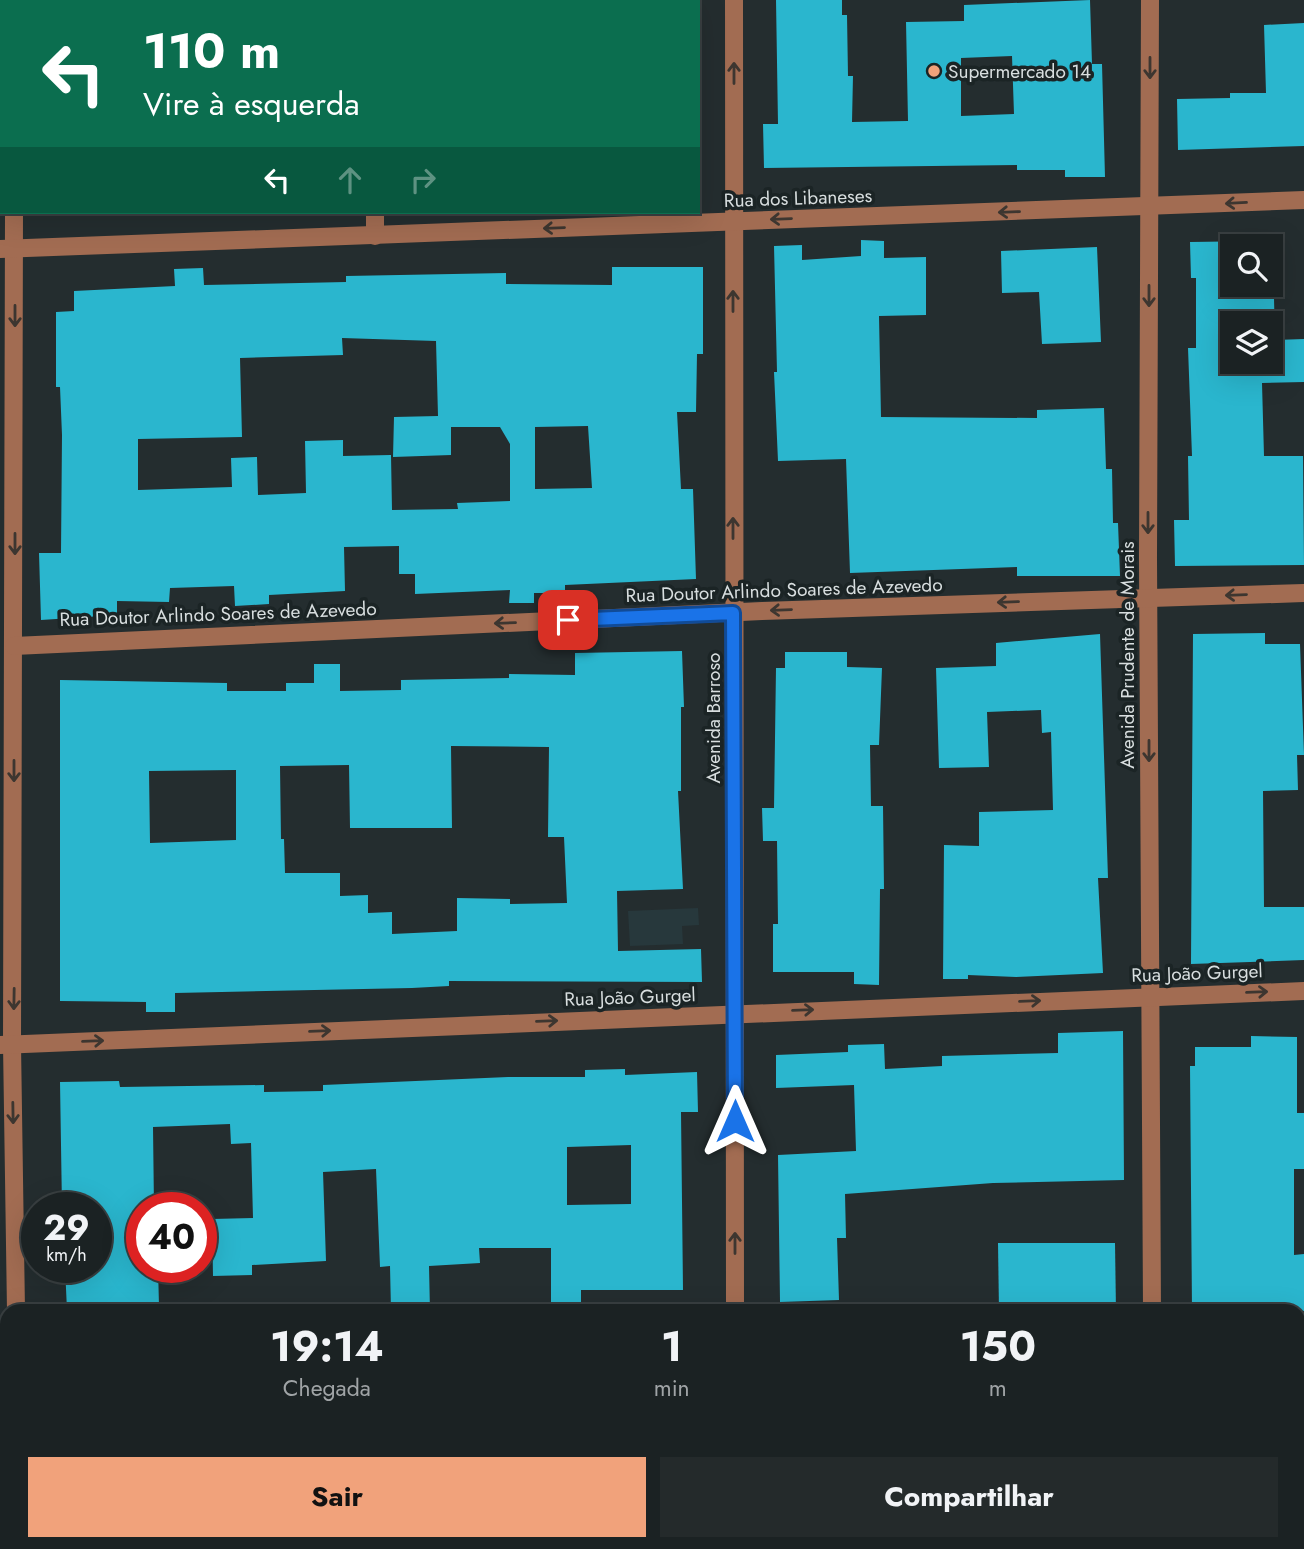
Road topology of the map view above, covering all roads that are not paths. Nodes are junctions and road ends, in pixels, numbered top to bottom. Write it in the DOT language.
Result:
graph roads {
  1 [pos="734,0"];
  2 [pos="1150,0"];
  3 [pos="1304,200"];
  4 [pos="1149,208"];
  5 [pos="14,214"];
  6 [pos="375,214"];
  7 [pos="734,220"];
  8 [pos="375,236"];
  9 [pos="8,248"];
  10 [pos="1304,593"];
  11 [pos="1148,598"];
  12 [pos="733,613"];
  13 [pos="14,646"];
  14 [pos="1304,991"];
  15 [pos="1150,995"];
  16 [pos="734,1013"];
  17 [pos="6,1044"];
  18 [pos="16,1304"];
  19 [pos="735,1304"];
  20 [pos="1152,1304"];
  7 -- 1 [label="street, Avenida Barroso, one-way"];
  2 -- 4 [label="street, Avenida Prudente de Morais, one-way"];
  3 -- 4 [label="street, Rua dos Libaneses, one-way"];
  4 -- 7 [label="street, Rua dos Libaneses, one-way"];
  4 -- 11 [label="street, Avenida Prudente de Morais, one-way"];
  5 -- 9 [label="street"];
  6 -- 8 [label="street"];
  7 -- 8 [label="street, Rua dos Libaneses, one-way"];
  12 -- 7 [label="street, Avenida Barroso, one-way"];
  8 -- 9 [label="street, Rua dos Libaneses"];
  9 -- 13 [label="street, one-way"];
  10 -- 11 [label="street, Rua Doutor Arlindo Soares de Azevedo, one-way"];
  11 -- 12 [label="street, Rua Doutor Arlindo Soares de Azevedo, one-way"];
  11 -- 15 [label="street, Avenida Prudente de Morais, one-way"];
  12 -- 13 [label="street, Rua Doutor Arlindo Soares de Azevedo, one-way"];
  12 -- 16 [label="street, Avenida Barroso"];
  13 -- 17 [label="street, one-way"];
  15 -- 14 [label="street, Rua João Gurgel, one-way"];
  16 -- 15 [label="street, Rua João Gurgel, one-way"];
  15 -- 20 [label="street, Avenida Prudente de Morais"];
  17 -- 16 [label="street, Rua João Gurgel, one-way"];
  19 -- 16 [label="street, Avenida Barroso, one-way"];
  17 -- 18 [label="street, one-way"];
}
